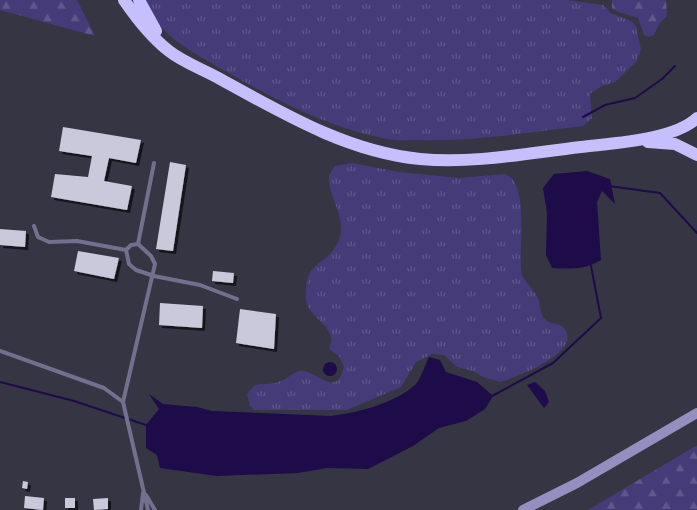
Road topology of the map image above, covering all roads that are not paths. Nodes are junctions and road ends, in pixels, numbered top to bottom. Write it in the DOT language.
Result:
graph roads {
  1 [pos="124,0"];
  2 [pos="139,0"];
  3 [pos="196,65"];
  4 [pos="697,118"];
  5 [pos="621,142"];
  6 [pos="697,155"];
  7 [pos="154,163"];
  8 [pos="34,226"];
  9 [pos="138,244"];
  10 [pos="126,250"];
  11 [pos="154,276"];
  12 [pos="237,299"];
  13 [pos="0,351"];
  14 [pos="123,402"];
  15 [pos="697,413"];
  16 [pos="143,489"];
  17 [pos="141,510"];
  18 [pos="148,510"];
  19 [pos="155,510"];
  20 [pos="522,510"];
  1 -- 3 [label="highway"];
  2 -- 3 [label="highway"];
  3 -- 5 [label="highway"];
  4 -- 5 [label="highway"];
  5 -- 6 [label="highway"];
  7 -- 9 [label="lane"];
  8 -- 10 [label="lane"];
  9 -- 10 [label="lane"];
  9 -- 11 [label="lane"];
  10 -- 11 [label="lane"];
  11 -- 12 [label="lane"];
  11 -- 14 [label="lane"];
  13 -- 14 [label="lane"];
  14 -- 16 [label="lane"];
  15 -- 20 [label="main road"];
  16 -- 17 [label="lane"];
  16 -- 18 [label="lane"];
  16 -- 19 [label="lane"];
}
